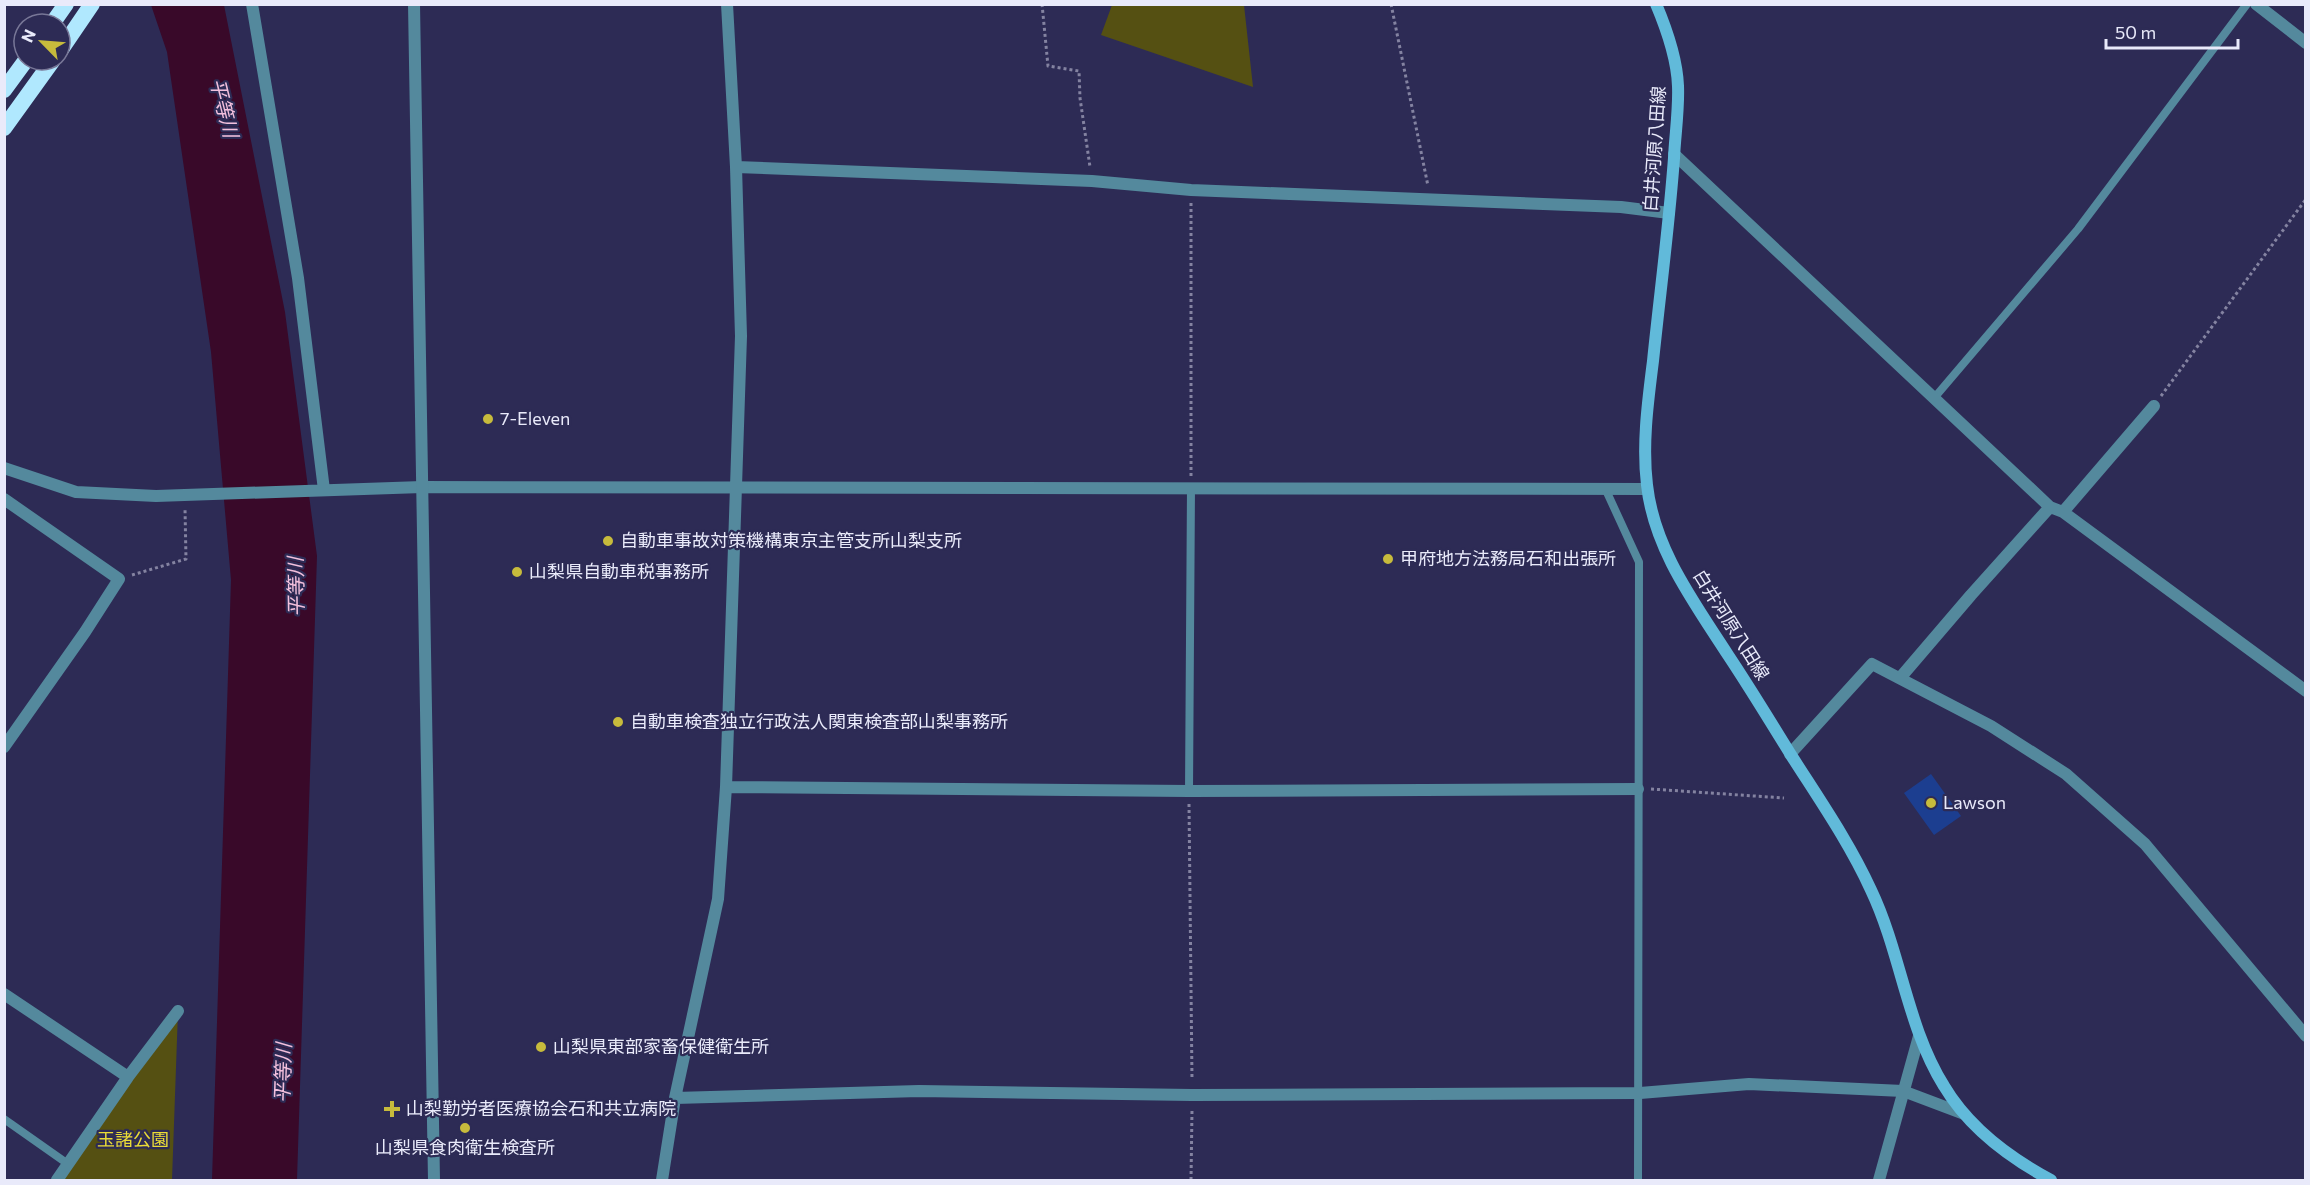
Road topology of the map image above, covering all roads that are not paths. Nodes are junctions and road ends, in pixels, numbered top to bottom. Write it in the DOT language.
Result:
graph roads {
  1 [pos="92,4"];
  2 [pos="252,4"];
  3 [pos="414,4"];
  4 [pos="727,4"];
  5 [pos="1656,4"];
  6 [pos="2247,4"];
  7 [pos="2256,4"];
  8 [pos="72,34"];
  9 [pos="2306,43"];
  10 [pos="17,72"];
  11 [pos="44,72"];
  12 [pos="4,90"];
  13 [pos="4,128"];
  14 [pos="1674,154"];
  15 [pos="736,167"];
  16 [pos="1669,213"];
  17 [pos="1935,398"];
  18 [pos="2154,406"];
  19 [pos="4,468"];
  20 [pos="422,487"];
  21 [pos="738,487"];
  22 [pos="1191,488"];
  23 [pos="1605,488"];
  24 [pos="1647,489"];
  25 [pos="319,490"];
  26 [pos="4,499"];
  27 [pos="2050,507"];
  28 [pos="2063,512"];
  29 [pos="1900,678"];
  30 [pos="2306,691"];
  31 [pos="4,747"];
  32 [pos="1790,753"];
  33 [pos="726,787"];
  34 [pos="1638,789"];
  35 [pos="1189,791"];
  36 [pos="4,994"];
  37 [pos="178,1011"];
  38 [pos="1919,1036"];
  39 [pos="2306,1036"];
  40 [pos="128,1077"];
  41 [pos="1903,1091"];
  42 [pos="1640,1093"];
  43 [pos="675,1098"];
  44 [pos="1964,1114"];
  45 [pos="4,1119"];
  46 [pos="68,1164"];
  47 [pos="57,1180"];
  48 [pos="434,1180"];
  49 [pos="662,1180"];
  50 [pos="1638,1180"];
  51 [pos="1879,1180"];
  52 [pos="2050,1180"];
  1 -- 8 [label="highway"];
  2 -- 25 [label="street"];
  3 -- 20 [label="street"];
  4 -- 15 [label="street"];
  5 -- 14 [label="main road, 白井河原八田線"];
  6 -- 17 [label="lane"];
  7 -- 9 [label="street"];
  10 -- 12 [label="highway"];
  11 -- 13 [label="highway"];
  14 -- 16 [label="main road, 白井河原八田線"];
  14 -- 17 [label="street"];
  15 -- 16 [label="street"];
  15 -- 21 [label="street"];
  16 -- 24 [label="main road, 白井河原八田線"];
  17 -- 27 [label="street"];
  18 -- 28 [label="street"];
  19 -- 25 [label="street"];
  20 -- 21 [label="street"];
  20 -- 25 [label="street"];
  20 -- 48 [label="street"];
  21 -- 22 [label="street"];
  21 -- 33 [label="street"];
  22 -- 23 [label="street"];
  22 -- 35 [label="lane"];
  23 -- 24 [label="street"];
  23 -- 34 [label="lane"];
  24 -- 32 [label="main road, 白井河原八田線"];
  26 -- 31 [label="street"];
  27 -- 28 [label="street"];
  27 -- 29 [label="street"];
  28 -- 30 [label="street"];
  29 -- 32 [label="street"];
  29 -- 39 [label="street"];
  32 -- 38 [label="main road, 白井河原八田線"];
  33 -- 35 [label="street"];
  33 -- 43 [label="street"];
  34 -- 35 [label="street"];
  34 -- 42 [label="lane"];
  36 -- 40 [label="street"];
  37 -- 40 [label="street"];
  38 -- 41 [label="street"];
  38 -- 44 [label="main road, 白井河原八田線"];
  40 -- 46 [label="street"];
  41 -- 42 [label="street"];
  41 -- 44 [label="street"];
  41 -- 51 [label="street"];
  42 -- 43 [label="street"];
  42 -- 50 [label="lane"];
  43 -- 49 [label="street"];
  44 -- 52 [label="main road, 白井河原八田線"];
  45 -- 46 [label="lane"];
  46 -- 47 [label="street"];
}
